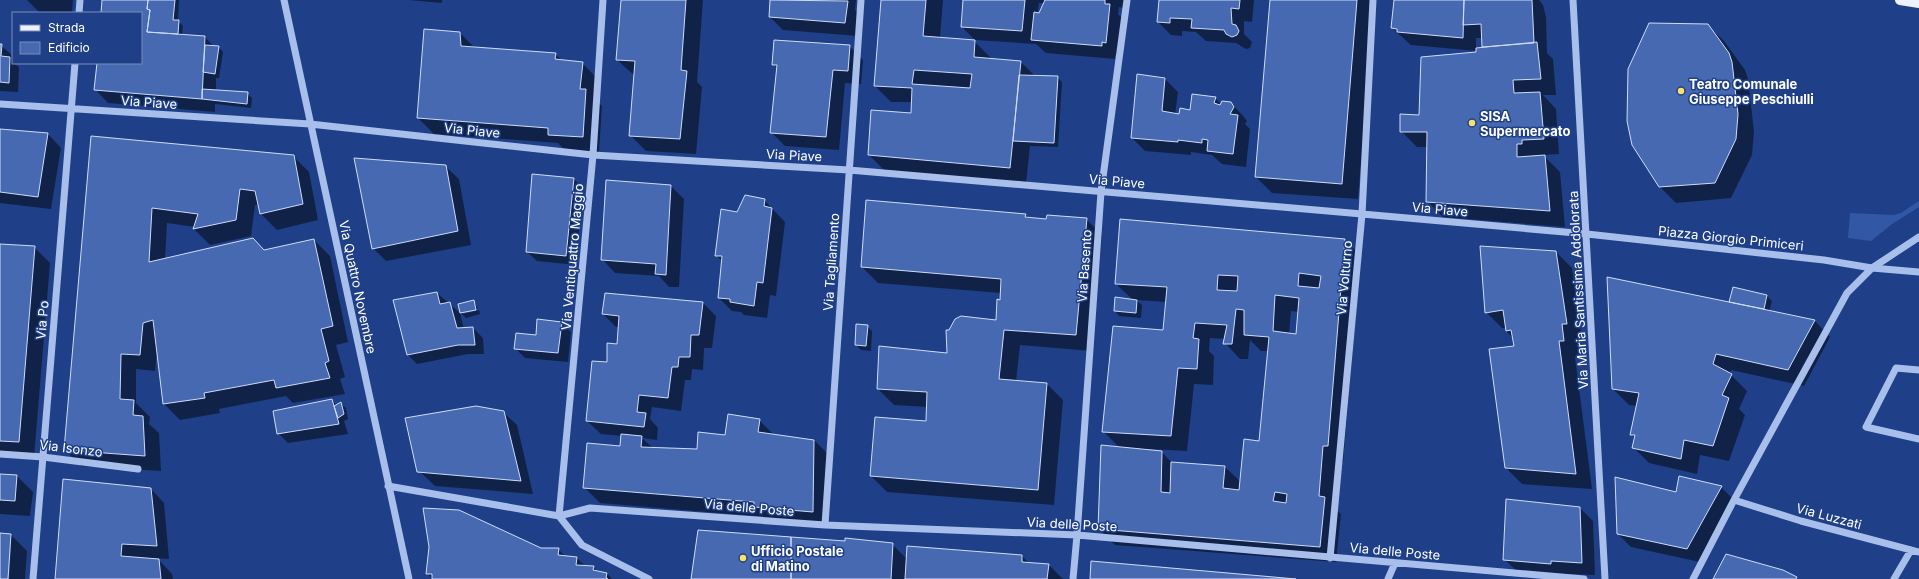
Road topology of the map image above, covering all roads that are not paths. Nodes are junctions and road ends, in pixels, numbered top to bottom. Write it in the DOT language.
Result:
graph roads {
  1 [pos="80,0"];
  2 [pos="284,0"];
  3 [pos="603,0"];
  4 [pos="861,0"];
  5 [pos="1127,0"];
  6 [pos="1373,0"];
  7 [pos="1573,0"];
  8 [pos="1900,0"];
  9 [pos="1919,3"];
  10 [pos="79,12"];
  11 [pos="74,64"];
  12 [pos="0,104"];
  13 [pos="71,109"];
  14 [pos="310,124"];
  15 [pos="593,155"];
  16 [pos="849,170"];
  17 [pos="1101,192"];
  18 [pos="1362,214"];
  19 [pos="1587,234"];
  20 [pos="1919,237"];
  21 [pos="1872,268"];
  22 [pos="1919,272"];
  23 [pos="1919,370"];
  24 [pos="1919,439"];
  25 [pos="0,454"];
  26 [pos="43,457"];
  27 [pos="138,468"];
  28 [pos="388,486"];
  29 [pos="1734,500"];
  30 [pos="559,516"];
  31 [pos="825,525"];
  32 [pos="1077,535"];
  33 [pos="1911,550"];
  34 [pos="1919,552"];
  35 [pos="1330,558"];
  36 [pos="1395,563"];
  37 [pos="1505,576"];
  38 [pos="33,579"];
  39 [pos="409,579"];
  40 [pos="649,579"];
  41 [pos="1073,579"];
  42 [pos="1388,579"];
  43 [pos="1584,579"];
  44 [pos="1605,579"];
  45 [pos="1693,579"];
  46 [pos="1894,579"];
  1 -- 10 [label="street"];
  2 -- 14 [label="street, Via Quattro Novembre"];
  3 -- 15 [label="street, Via Ventiquattro Maggio"];
  4 -- 16 [label="street, Via Tagliamento"];
  5 -- 17 [label="street, Via Basento"];
  6 -- 18 [label="street, Via Volturno"];
  7 -- 19 [label="street, Via Maria Santissima Addolorata"];
  8 -- 9 [label="main road"];
  11 -- 13 [label="street, Via Po"];
  12 -- 13 [label="street, Via Piave"];
  13 -- 14 [label="street, Via Piave"];
  13 -- 26 [label="street, Via Po"];
  14 -- 15 [label="street, Via Piave"];
  14 -- 28 [label="street, Via Quattro Novembre"];
  15 -- 16 [label="street, Via Piave"];
  15 -- 30 [label="street, Via Ventiquattro Maggio"];
  16 -- 17 [label="street, Via Piave"];
  16 -- 31 [label="street, Via Tagliamento"];
  17 -- 18 [label="street, Via Piave"];
  17 -- 32 [label="street, Via Basento"];
  18 -- 19 [label="street, Via Piave"];
  18 -- 35 [label="street, Via Volturno"];
  19 -- 21 [label="street, Piazza Giorgio Primiceri"];
  19 -- 44 [label="street, Via Maria Santissima Addolorata"];
  20 -- 21 [label="street"];
  21 -- 22 [label="street, Piazza Giorgio Primiceri"];
  21 -- 29 [label="street"];
  23 -- 24 [label="street"];
  25 -- 26 [label="street, Via Isonzo"];
  26 -- 27 [label="street, Via Isonzo"];
  26 -- 38 [label="street, Via Po"];
  28 -- 30 [label="street"];
  28 -- 39 [label="street, Via Quattro Novembre"];
  29 -- 33 [label="street, Via Luzzati"];
  29 -- 45 [label="street"];
  30 -- 31 [label="street, Via delle Poste"];
  30 -- 40 [label="street"];
  31 -- 32 [label="street, Via delle Poste"];
  32 -- 35 [label="street, Via delle Poste"];
  32 -- 41 [label="street, Via Basento"];
  33 -- 34 [label="street, Via Luzzati"];
  33 -- 46 [label="street"];
  35 -- 36 [label="street, Via delle Poste"];
  36 -- 37 [label="street, Via delle Poste"];
  36 -- 42 [label="street"];
  37 -- 43 [label="street, Via delle Poste"];
}
